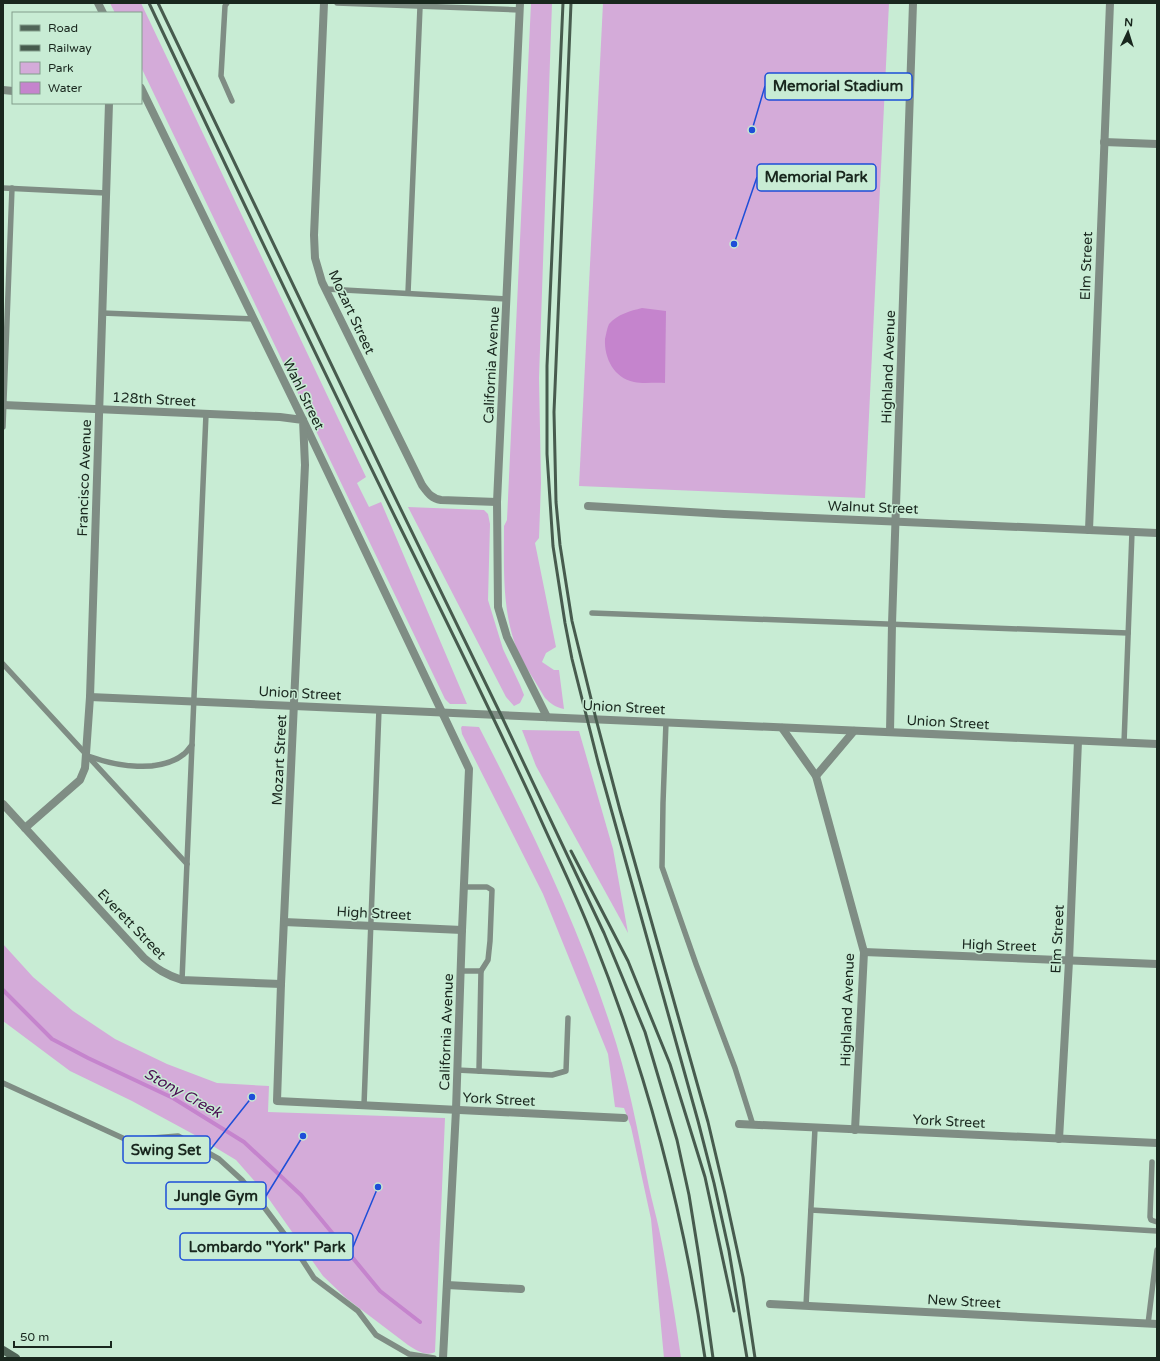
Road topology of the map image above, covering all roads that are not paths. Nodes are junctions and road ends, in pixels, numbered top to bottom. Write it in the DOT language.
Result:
graph roads {
  1 [pos="98,3"];
  2 [pos="227,3"];
  3 [pos="324,3"];
  4 [pos="337,3"];
  5 [pos="914,3"];
  6 [pos="1110,3"];
  7 [pos="420,6"];
  8 [pos="520,7"];
  9 [pos="102,12"];
  10 [pos="143,97"];
  11 [pos="232,101"];
  12 [pos="109,104"];
  13 [pos="1104,142"];
  14 [pos="1157,144"];
  15 [pos="3,188"];
  16 [pos="12,188"];
  17 [pos="106,193"];
  18 [pos="326,289"];
  19 [pos="408,294"];
  20 [pos="507,299"];
  21 [pos="102,313"];
  22 [pos="254,319"];
  23 [pos="3,405"];
  24 [pos="99,409"];
  25 [pos="206,414"];
  26 [pos="303,420"];
  27 [pos="3,427"];
  28 [pos="497,502"];
  29 [pos="588,506"];
  30 [pos="896,521"];
  31 [pos="1090,530"];
  32 [pos="1132,532"];
  33 [pos="1157,533"];
  34 [pos="592,613"];
  35 [pos="892,624"];
  36 [pos="1128,633"];
  37 [pos="3,664"];
  38 [pos="90,697"];
  39 [pos="194,701"];
  40 [pos="294,706"];
  41 [pos="379,710"];
  42 [pos="441,712"];
  43 [pos="547,717"];
  44 [pos="666,722"];
  45 [pos="782,728"];
  46 [pos="854,731"];
  47 [pos="890,732"];
  48 [pos="1078,741"];
  49 [pos="1124,743"];
  50 [pos="1157,744"];
  51 [pos="192,745"];
  52 [pos="86,756"];
  53 [pos="816,776"];
  54 [pos="3,804"];
  55 [pos="25,828"];
  56 [pos="187,864"];
  57 [pos="464,886"];
  58 [pos="284,922"];
  59 [pos="371,926"];
  60 [pos="462,930"];
  61 [pos="864,952"];
  62 [pos="1069,961"];
  63 [pos="1157,964"];
  64 [pos="460,971"];
  65 [pos="481,971"];
  66 [pos="182,980"];
  67 [pos="281,984"];
  68 [pos="568,1018"];
  69 [pos="457,1070"];
  70 [pos="479,1071"];
  71 [pos="3,1084"];
  72 [pos="277,1102"];
  73 [pos="364,1105"];
  74 [pos="456,1110"];
  75 [pos="624,1118"];
  76 [pos="739,1124"];
  77 [pos="753,1125"];
  78 [pos="815,1128"];
  79 [pos="855,1130"];
  80 [pos="1059,1139"];
  81 [pos="1157,1143"];
  82 [pos="1152,1162"];
  83 [pos="811,1210"];
  84 [pos="1157,1222"];
  85 [pos="1157,1231"];
  86 [pos="1157,1250"];
  87 [pos="447,1285"];
  88 [pos="521,1289"];
  89 [pos="770,1304"];
  90 [pos="806,1306"];
  91 [pos="1153,1324"];
  92 [pos="3,1350"];
  93 [pos="16,1358"];
  94 [pos="434,1358"];
  95 [pos="443,1358"];
  1 -- 9 [label="street"];
  2 -- 11 [label="lane"];
  3 -- 18 [label="street, Mozart Street"];
  4 -- 7 [label="lane"];
  5 -- 30 [label="street, Highland Avenue"];
  6 -- 13 [label="street, Elm Street"];
  7 -- 8 [label="lane"];
  7 -- 19 [label="lane"];
  8 -- 20 [label="street, California Avenue"];
  10 -- 22 [label="street, Wahl Street"];
  12 -- 17 [label="street, Francisco Avenue"];
  13 -- 14 [label="street"];
  13 -- 31 [label="street, Elm Street"];
  15 -- 16 [label="lane"];
  16 -- 17 [label="lane"];
  16 -- 23 [label="lane"];
  17 -- 21 [label="street, Francisco Avenue"];
  18 -- 19 [label="lane"];
  18 -- 28 [label="street, Mozart Street"];
  19 -- 20 [label="lane"];
  20 -- 28 [label="street, California Avenue"];
  21 -- 22 [label="lane"];
  21 -- 24 [label="street, Francisco Avenue"];
  22 -- 26 [label="street, Wahl Street"];
  23 -- 24 [label="street, 128th Street"];
  23 -- 27 [label="lane"];
  24 -- 25 [label="street, 128th Street"];
  24 -- 38 [label="street, Francisco Avenue"];
  25 -- 26 [label="street, 128th Street"];
  25 -- 39 [label="lane"];
  26 -- 40 [label="street, Mozart Street"];
  26 -- 42 [label="street, Wahl Street"];
  28 -- 43 [label="street, California Avenue"];
  29 -- 30 [label="street, Walnut Street"];
  30 -- 31 [label="street, Walnut Street"];
  30 -- 35 [label="street, Highland Avenue"];
  31 -- 32 [label="street, Walnut Street"];
  32 -- 33 [label="street, Walnut Street"];
  32 -- 36 [label="lane"];
  34 -- 35 [label="lane"];
  35 -- 36 [label="lane"];
  35 -- 47 [label="street, Highland Avenue"];
  36 -- 49 [label="lane"];
  37 -- 52 [label="lane"];
  38 -- 39 [label="street, Union Street"];
  38 -- 52 [label="street, Francisco Avenue"];
  39 -- 40 [label="street, Union Street"];
  39 -- 51 [label="lane"];
  40 -- 41 [label="street, Union Street"];
  40 -- 58 [label="street, Mozart Street"];
  41 -- 42 [label="street, Union Street"];
  41 -- 59 [label="lane"];
  42 -- 43 [label="street, Union Street"];
  42 -- 57 [label="street, California Avenue"];
  43 -- 44 [label="street, Union Street"];
  44 -- 45 [label="street, Union Street"];
  44 -- 77 [label="lane"];
  45 -- 46 [label="street, Union Street"];
  45 -- 53 [label="street, Highland Avenue"];
  46 -- 47 [label="street, Union Street"];
  46 -- 53 [label="street"];
  47 -- 48 [label="street, Union Street"];
  48 -- 49 [label="street, Union Street"];
  48 -- 62 [label="street, Elm Street"];
  49 -- 50 [label="street, Union Street"];
  51 -- 52 [label="lane"];
  51 -- 56 [label="lane"];
  52 -- 55 [label="street, Francisco Avenue"];
  52 -- 56 [label="lane"];
  53 -- 61 [label="street, Highland Avenue"];
  54 -- 55 [label="street, Everett Street"];
  55 -- 66 [label="street, Everett Street"];
  56 -- 66 [label="lane"];
  57 -- 60 [label="street, California Avenue"];
  57 -- 65 [label="lane"];
  58 -- 59 [label="street, High Street"];
  58 -- 67 [label="street, Mozart Street"];
  59 -- 60 [label="street, High Street"];
  59 -- 73 [label="lane"];
  60 -- 64 [label="street, California Avenue"];
  61 -- 62 [label="street, High Street"];
  61 -- 79 [label="street, Highland Avenue"];
  62 -- 63 [label="street, High Street"];
  62 -- 80 [label="street, Elm Street"];
  64 -- 65 [label="lane"];
  64 -- 69 [label="street, California Avenue"];
  65 -- 70 [label="lane"];
  66 -- 67 [label="street, Everett Street"];
  67 -- 72 [label="street, Mozart Street"];
  68 -- 70 [label="lane"];
  69 -- 70 [label="lane"];
  69 -- 74 [label="street, California Avenue"];
  71 -- 94 [label="lane"];
  72 -- 73 [label="street, York Street"];
  73 -- 74 [label="street, York Street"];
  74 -- 75 [label="street, York Street"];
  74 -- 87 [label="street, California Avenue"];
  76 -- 77 [label="street, York Street"];
  77 -- 78 [label="street, York Street"];
  78 -- 79 [label="street, York Street"];
  78 -- 83 [label="lane"];
  79 -- 80 [label="street, York Street"];
  80 -- 81 [label="street, York Street"];
  82 -- 84 [label="lane"];
  83 -- 85 [label="lane"];
  83 -- 90 [label="lane"];
  86 -- 91 [label="lane"];
  87 -- 88 [label="street"];
  87 -- 95 [label="street, California Avenue"];
  89 -- 90 [label="street, New Street"];
  90 -- 91 [label="street, New Street"];
  92 -- 93 [label="street"];
}
